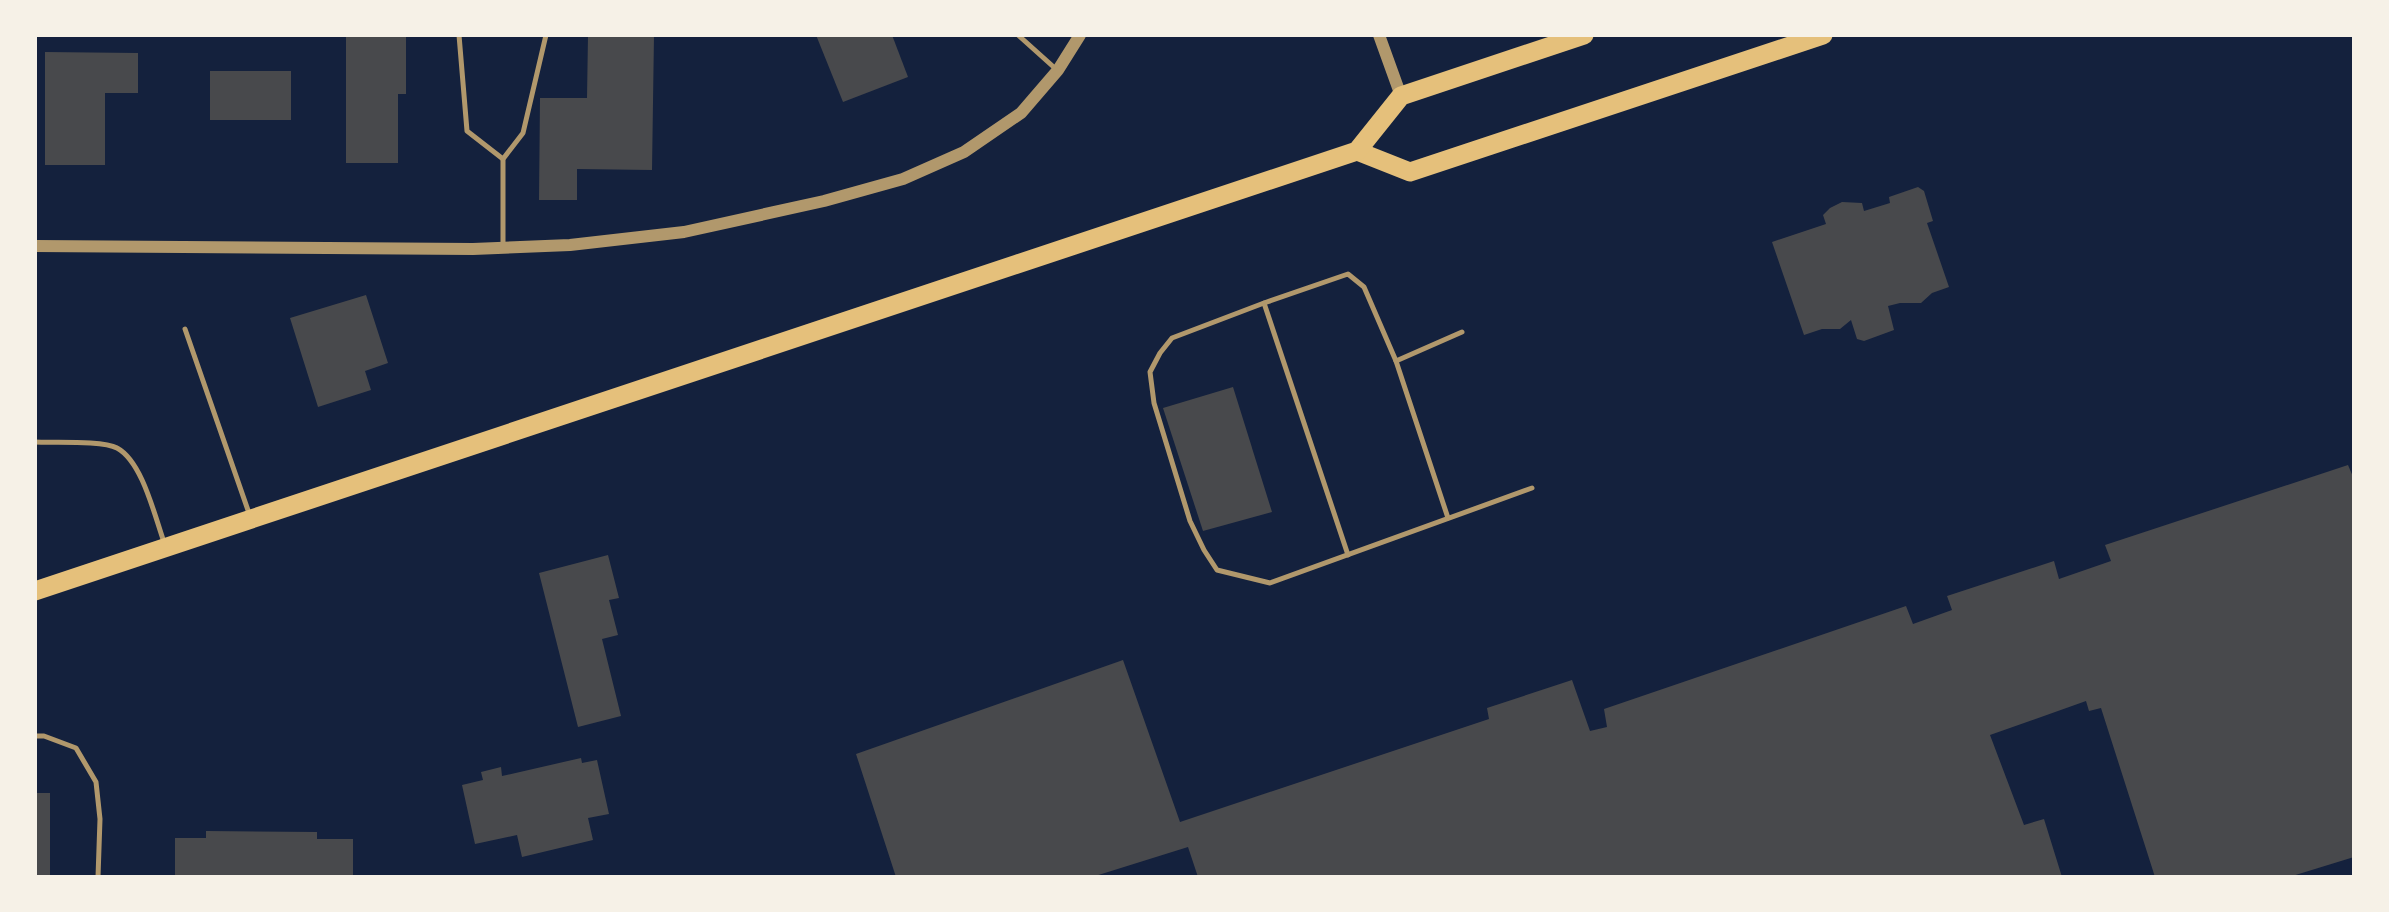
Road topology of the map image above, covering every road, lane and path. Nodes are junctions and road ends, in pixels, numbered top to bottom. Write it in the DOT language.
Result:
graph roads {
  1 [pos="459,35"];
  2 [pos="547,35"];
  3 [pos="1017,35"];
  4 [pos="1080,35"];
  5 [pos="1379,35"];
  6 [pos="1584,35"];
  7 [pos="1823,35"];
  8 [pos="1058,70"];
  9 [pos="1401,96"];
  10 [pos="1357,151"];
  11 [pos="503,159"];
  12 [pos="35,246"];
  13 [pos="503,248"];
  14 [pos="1264,303"];
  15 [pos="185,329"];
  16 [pos="1462,332"];
  17 [pos="1396,361"];
  18 [pos="35,442"];
  19 [pos="1532,488"];
  20 [pos="1448,518"];
  21 [pos="251,519"];
  22 [pos="166,547"];
  23 [pos="1348,555"];
  24 [pos="35,591"];
  25 [pos="35,736"];
  26 [pos="98,877"];
  1 -- 11 [label="lane"];
  2 -- 11 [label="lane"];
  3 -- 8 [label="lane"];
  4 -- 8 [label="street"];
  5 -- 9 [label="street"];
  6 -- 9 [label="highway"];
  7 -- 10 [label="highway"];
  8 -- 13 [label="street"];
  9 -- 10 [label="highway"];
  10 -- 21 [label="highway"];
  11 -- 13 [label="lane"];
  12 -- 13 [label="street"];
  14 -- 17 [label="lane"];
  14 -- 23 [label="lane"];
  14 -- 23 [label="lane"];
  15 -- 21 [label="lane"];
  16 -- 17 [label="lane"];
  17 -- 20 [label="lane"];
  18 -- 22 [label="lane"];
  19 -- 20 [label="lane"];
  20 -- 23 [label="lane"];
  21 -- 22 [label="highway"];
  22 -- 24 [label="highway"];
  25 -- 26 [label="lane"];
}
